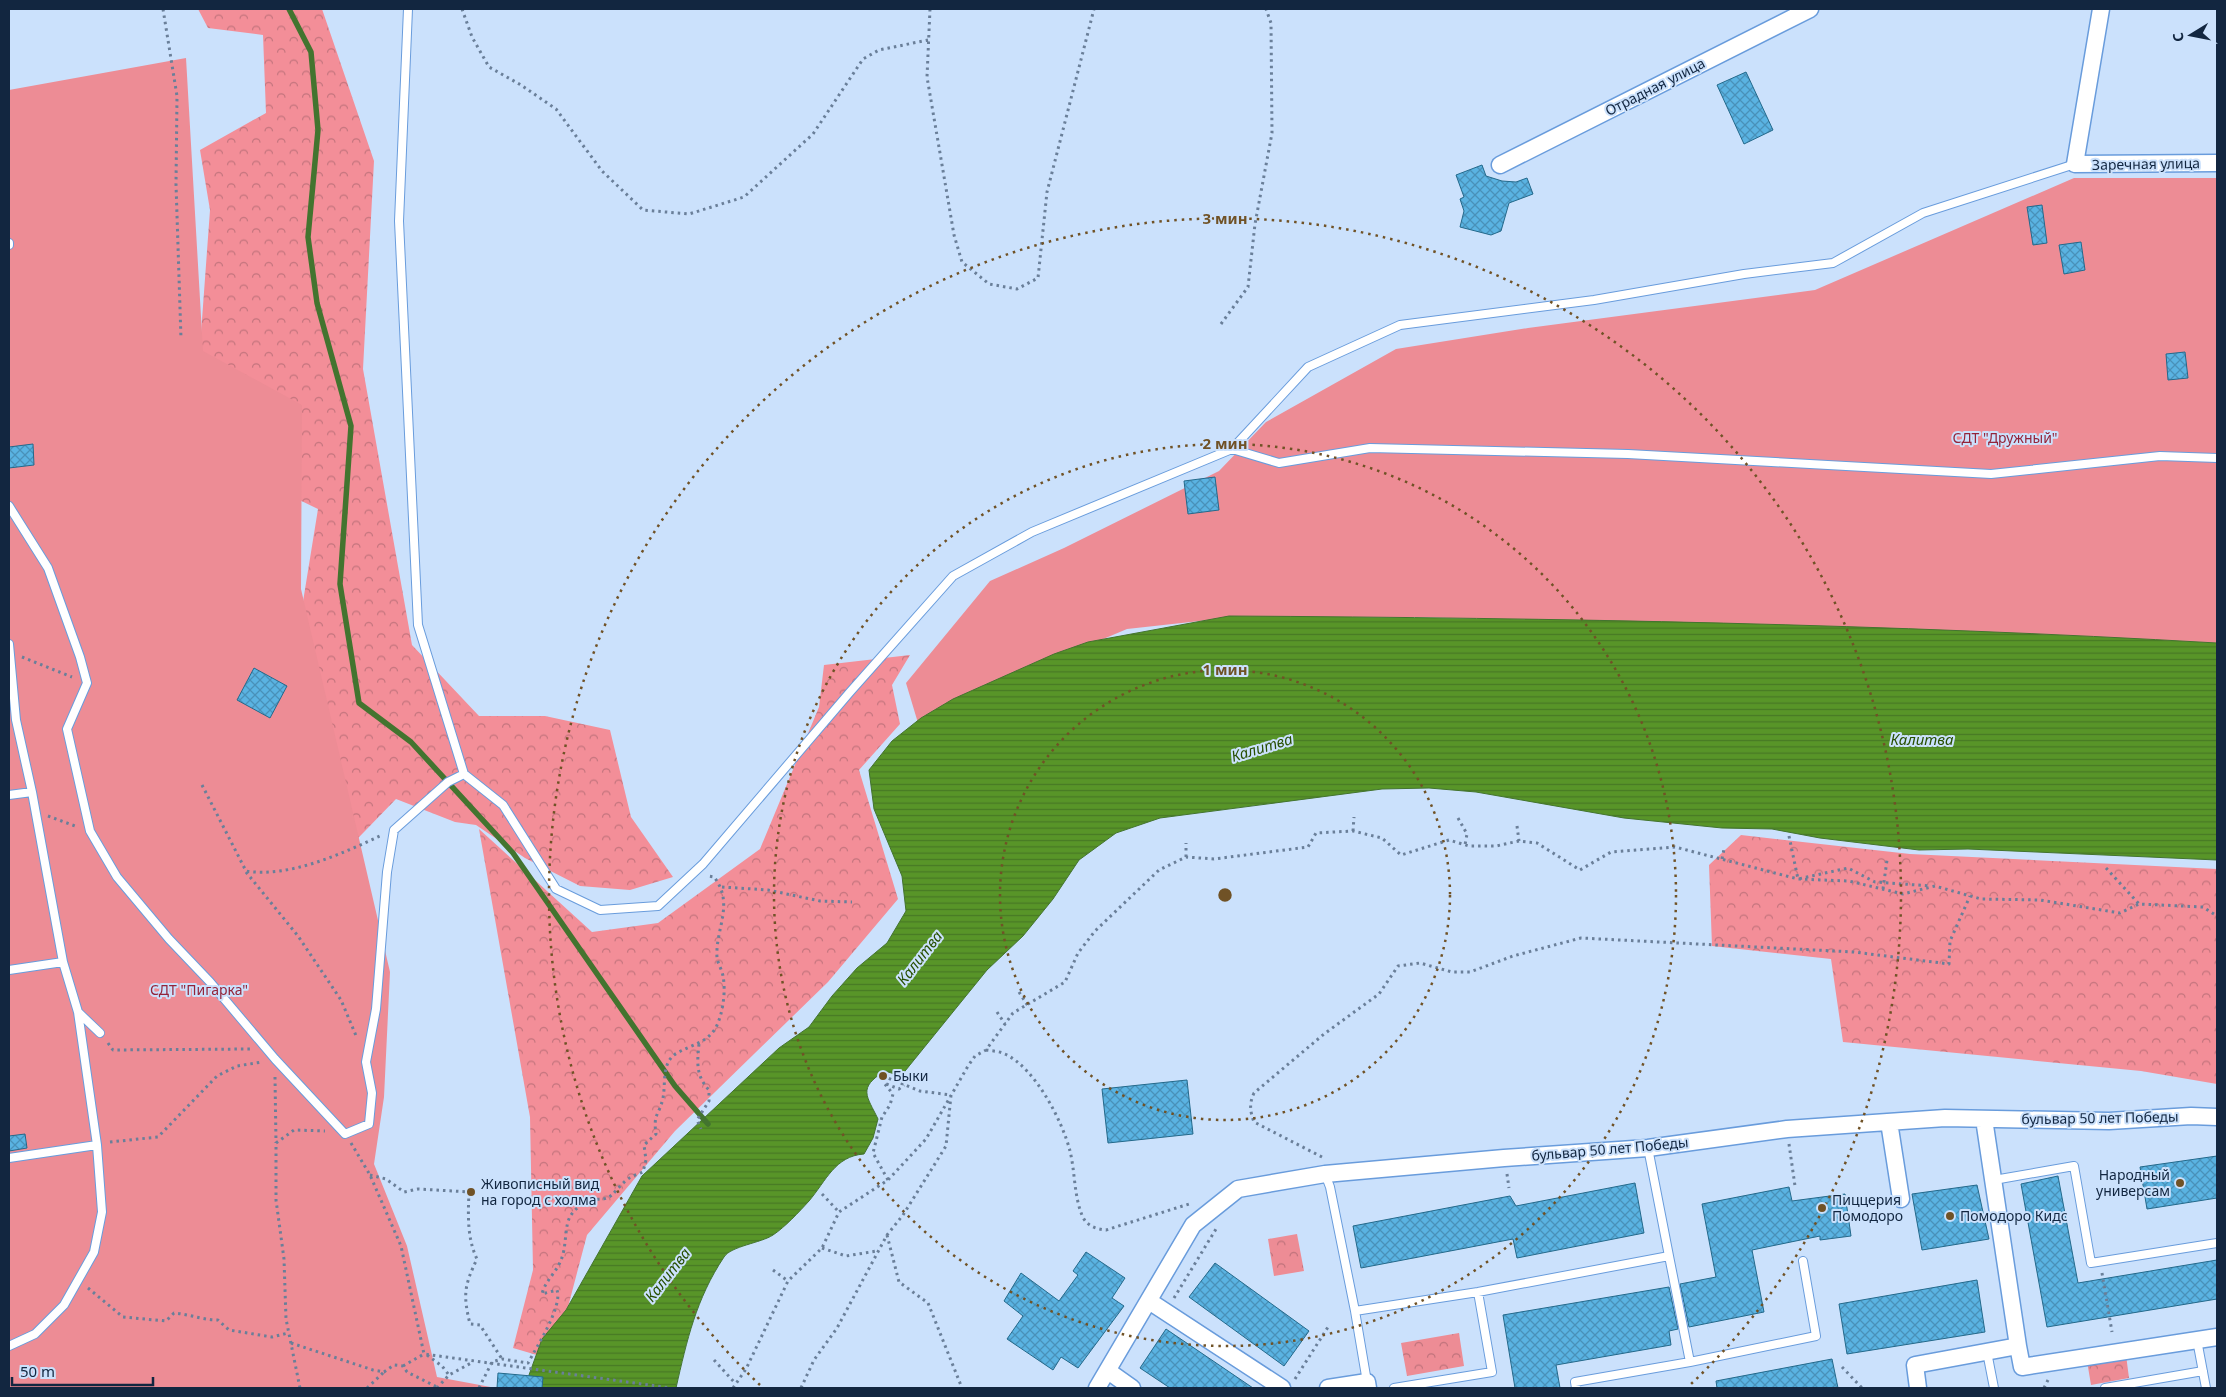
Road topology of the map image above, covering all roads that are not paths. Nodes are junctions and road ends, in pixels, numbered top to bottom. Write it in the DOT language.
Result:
graph roads {
  1 [pos="408,9"];
  2 [pos="1810,9"];
  3 [pos="2101,9"];
  4 [pos="2217,163"];
  5 [pos="2075,164"];
  6 [pos="1500,165"];
  7 [pos="1232,449"];
  8 [pos="2217,458"];
  9 [pos="9,506"];
  10 [pos="10,648"];
  11 [pos="464,774"];
  12 [pos="32,792"];
  13 [pos="9,796"];
  14 [pos="63,962"];
  15 [pos="9,970"];
  16 [pos="78,1012"];
  17 [pos="100,1033"];
  18 [pos="2217,1117"];
  19 [pos="1984,1119"];
  20 [pos="1889,1122"];
  21 [pos="97,1145"];
  22 [pos="1648,1148"];
  23 [pos="9,1158"];
  24 [pos="1325,1166"];
  25 [pos="1994,1180"];
  26 [pos="1901,1199"];
  27 [pos="2217,1243"];
  28 [pos="1669,1256"];
  29 [pos="1803,1260"];
  30 [pos="1478,1292"];
  31 [pos="1156,1306"];
  32 [pos="1355,1311"];
  33 [pos="2217,1337"];
  34 [pos="2198,1340"];
  35 [pos="9,1346"];
  36 [pos="2018,1346"];
  37 [pos="1987,1352"];
  38 [pos="1690,1362"];
  39 [pos="2203,1370"];
  40 [pos="1108,1372"];
  41 [pos="1368,1385"];
  42 [pos="1288,1386"];
  43 [pos="1097,1388"];
  44 [pos="1132,1388"];
  45 [pos="1328,1388"];
  46 [pos="1394,1388"];
  47 [pos="1576,1388"];
  48 [pos="1918,1388"];
  49 [pos="1994,1388"];
  50 [pos="2105,1388"];
  51 [pos="2206,1388"];
  1 -- 11 [label="lane"];
  2 -- 6 [label="street, Отрадная улица"];
  3 -- 5 [label="street"];
  4 -- 5 [label="street, Заречная улица"];
  5 -- 7 [label="lane"];
  7 -- 8 [label="lane"];
  7 -- 11 [label="lane"];
  9 -- 11 [label="lane"];
  10 -- 12 [label="lane"];
  12 -- 13 [label="lane"];
  12 -- 14 [label="lane"];
  14 -- 15 [label="lane"];
  14 -- 16 [label="lane"];
  16 -- 17 [label="lane"];
  16 -- 21 [label="lane"];
  18 -- 19 [label="street, бульвар 50 лет Победы"];
  19 -- 20 [label="street, бульвар 50 лет Победы"];
  19 -- 25 [label="street"];
  20 -- 22 [label="street, бульвар 50 лет Победы"];
  20 -- 26 [label="street"];
  21 -- 23 [label="lane"];
  21 -- 35 [label="lane"];
  22 -- 24 [label="street, бульвар 50 лет Победы"];
  22 -- 28 [label="lane"];
  24 -- 31 [label="street, бульвар 50 лет Победы"];
  24 -- 32 [label="lane"];
  25 -- 27 [label="lane"];
  25 -- 36 [label="street"];
  28 -- 30 [label="lane"];
  28 -- 38 [label="lane"];
  29 -- 38 [label="lane"];
  30 -- 32 [label="lane"];
  30 -- 46 [label="lane"];
  31 -- 40 [label="street"];
  31 -- 42 [label="street"];
  32 -- 41 [label="lane"];
  33 -- 34 [label="street"];
  34 -- 36 [label="street"];
  34 -- 39 [label="lane"];
  36 -- 37 [label="street"];
  37 -- 48 [label="street"];
  37 -- 49 [label="lane"];
  38 -- 47 [label="lane"];
  39 -- 50 [label="lane"];
  39 -- 51 [label="lane"];
  40 -- 43 [label="street"];
  40 -- 44 [label="street"];
  41 -- 45 [label="street"];
}
